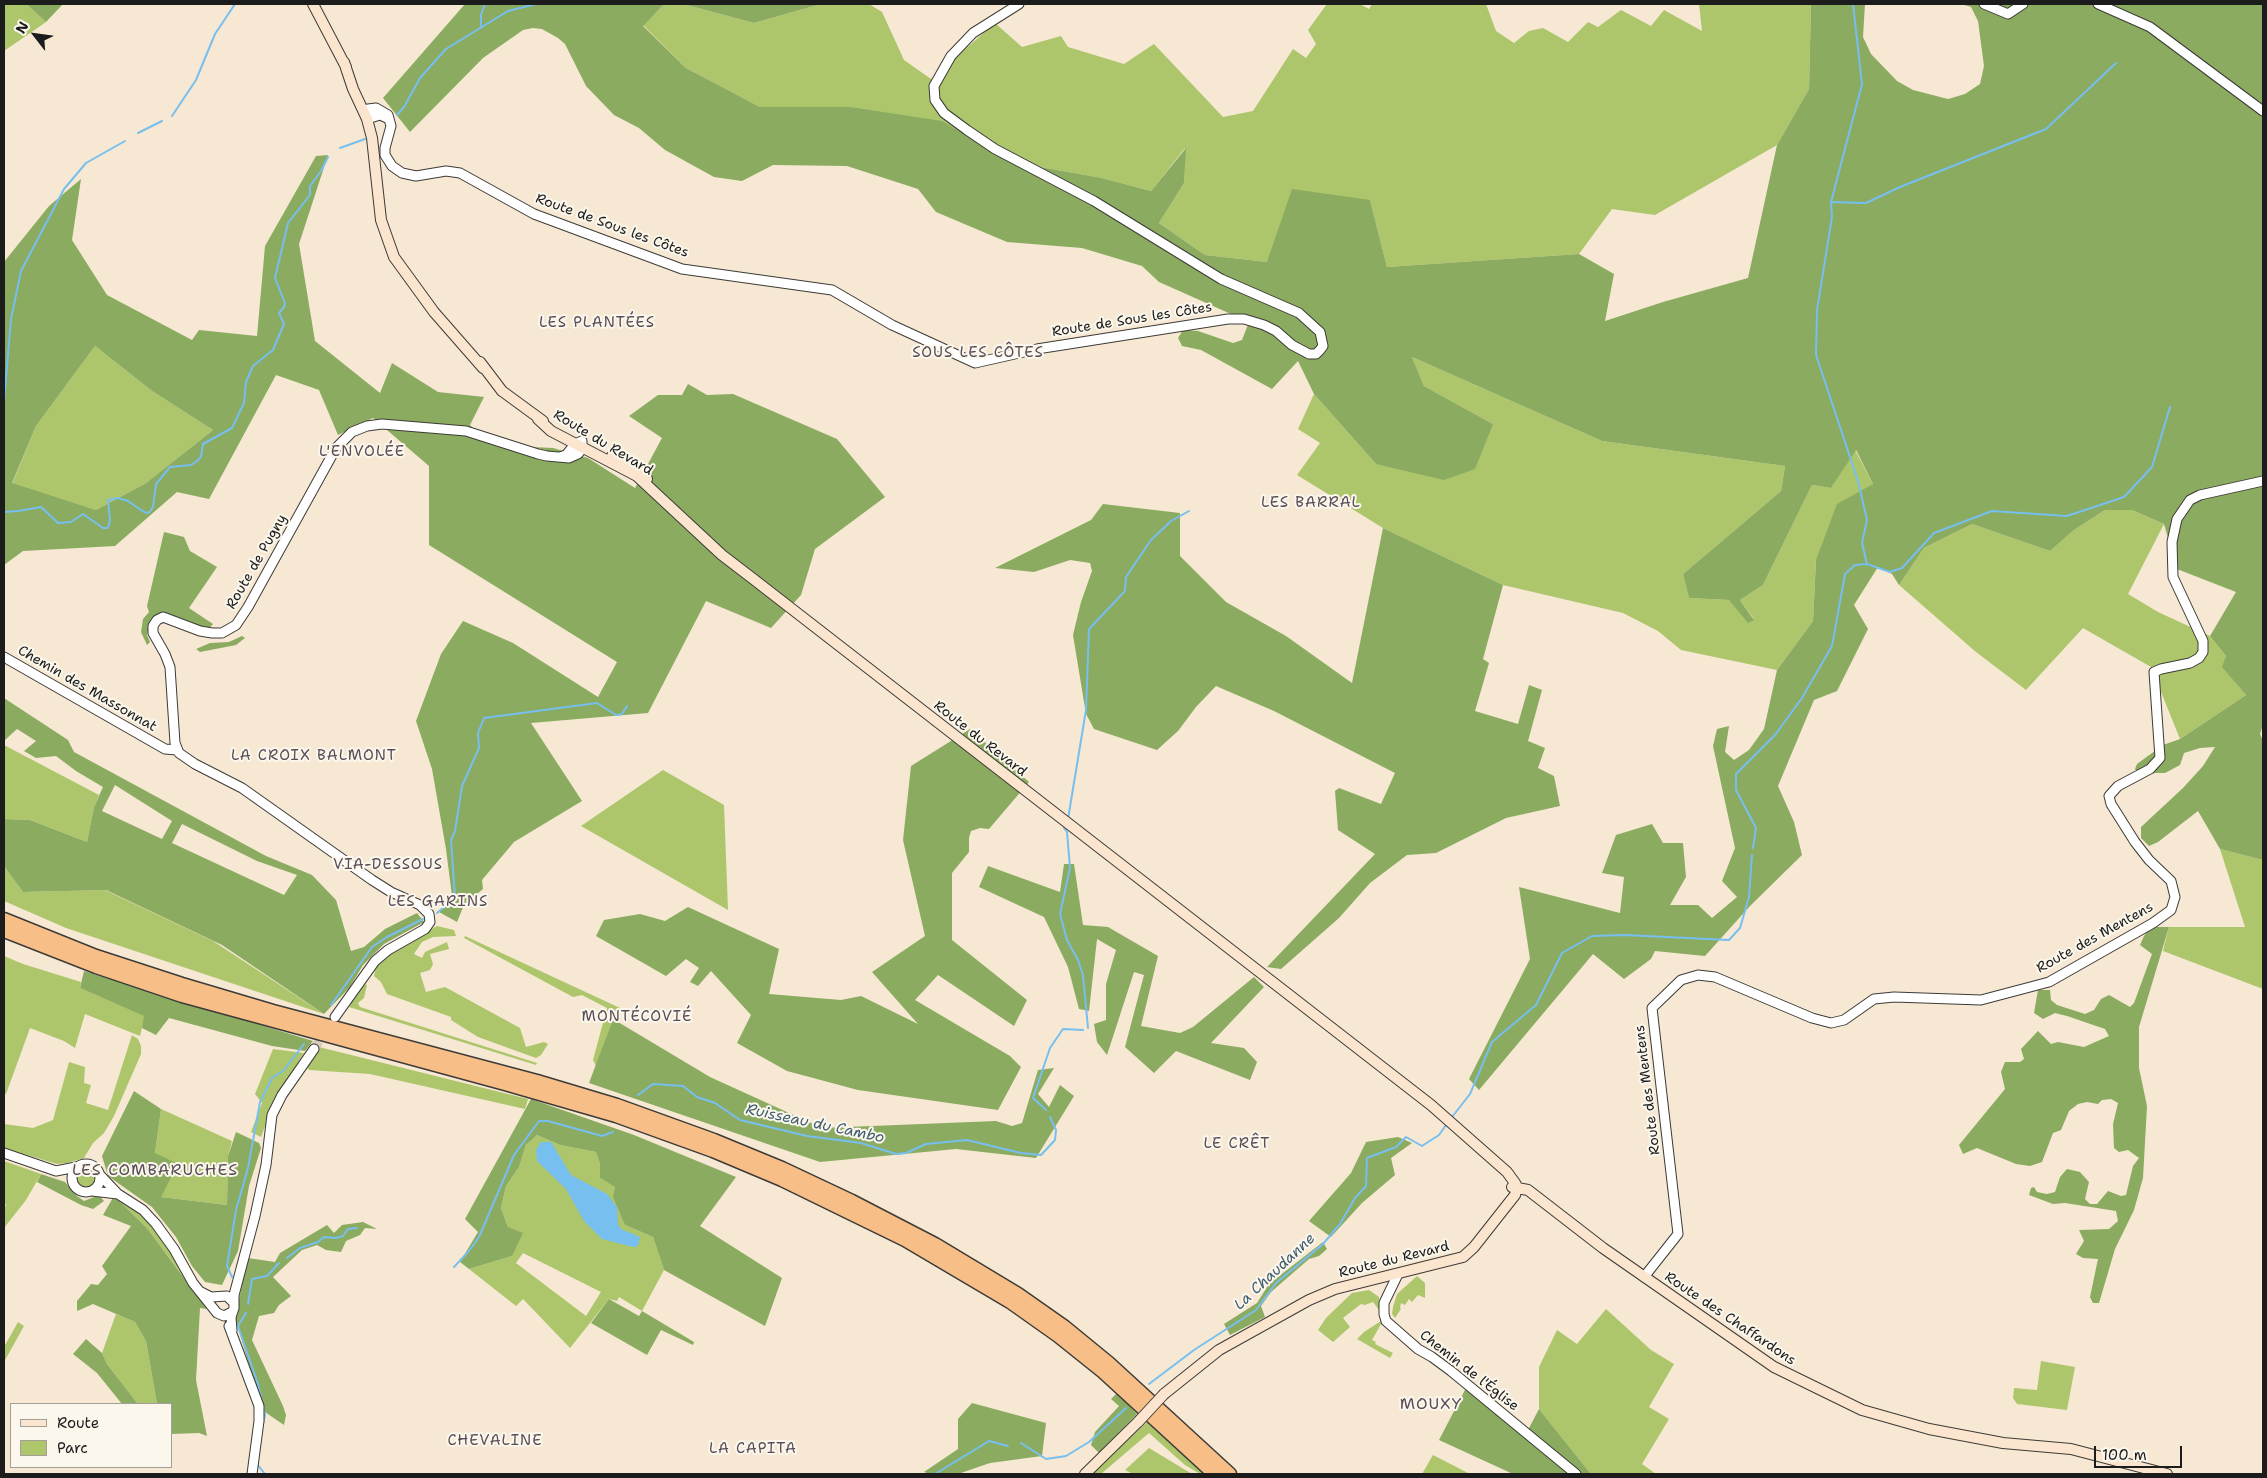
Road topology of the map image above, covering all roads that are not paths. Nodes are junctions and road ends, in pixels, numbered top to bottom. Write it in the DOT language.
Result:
graph roads {
  1 [pos="313,4"];
  2 [pos="1019,4"];
  3 [pos="1984,4"];
  4 [pos="2023,4"];
  5 [pos="2098,4"];
  6 [pos="2263,111"];
  7 [pos="368,114"];
  8 [pos="580,444"];
  9 [pos="2263,481"];
  10 [pos="4,657"];
  11 [pos="176,747"];
  12 [pos="4,919"];
  13 [pos="4,931"];
  14 [pos="335,1017"];
  15 [pos="314,1049"];
  16 [pos="4,1153"];
  17 [pos="76,1167"];
  18 [pos="56,1171"];
  19 [pos="100,1174"];
  20 [pos="72,1179"];
  21 [pos="1514,1187"];
  22 [pos="92,1191"];
  23 [pos="118,1194"];
  24 [pos="1398,1274"];
  25 [pos="1644,1277"];
  26 [pos="238,1282"];
  27 [pos="197,1289"];
  28 [pos="222,1296"];
  29 [pos="233,1302"];
  30 [pos="214,1308"];
  31 [pos="232,1312"];
  32 [pos="222,1316"];
  33 [pos="232,1331"];
  34 [pos="1962,1434"];
  35 [pos="2067,1448"];
  36 [pos="252,1474"];
  37 [pos="1085,1474"];
  38 [pos="1214,1474"];
  39 [pos="1230,1474"];
  40 [pos="1576,1474"];
  41 [pos="2167,1474"];
  1 -- 7 [label="main road, Route du Revard"];
  2 -- 7 [label="street, Route de Sous les Côtes"];
  3 -- 4 [label="street"];
  5 -- 6 [label="street"];
  7 -- 8 [label="main road, Route du Revard"];
  8 -- 11 [label="street, Route de Pugny"];
  8 -- 21 [label="main road, Route du Revard"];
  9 -- 25 [label="street, Route des Mentens"];
  10 -- 11 [label="street, Chemin des Massonnat"];
  11 -- 14 [label="street"];
  12 -- 39 [label="highway"];
  13 -- 38 [label="highway"];
  15 -- 26 [label="street"];
  16 -- 18 [label="street"];
  17 -- 18 [label="street"];
  17 -- 19 [label="street"];
  17 -- 20 [label="street"];
  18 -- 20 [label="street"];
  19 -- 22 [label="street"];
  19 -- 23 [label="street"];
  20 -- 22 [label="street"];
  21 -- 24 [label="main road, Route du Revard"];
  21 -- 25 [label="main road, Route des Chaffardons"];
  22 -- 23 [label="street"];
  23 -- 27 [label="street"];
  24 -- 37 [label="main road, Route du Revard, bridge"];
  24 -- 40 [label="street, Chemin de l'Église"];
  25 -- 34 [label="main road, Route des Chaffardons"];
  26 -- 28 [label="street"];
  26 -- 29 [label="street"];
  27 -- 28 [label="street"];
  27 -- 30 [label="street"];
  28 -- 29 [label="street"];
  28 -- 30 [label="street"];
  29 -- 31 [label="street"];
  30 -- 32 [label="street"];
  31 -- 32 [label="street"];
  31 -- 33 [label="street"];
  32 -- 33 [label="street"];
  33 -- 36 [label="street"];
  34 -- 35 [label="main road"];
  34 -- 35 [label="main road"];
  35 -- 41 [label="main road"];
}
